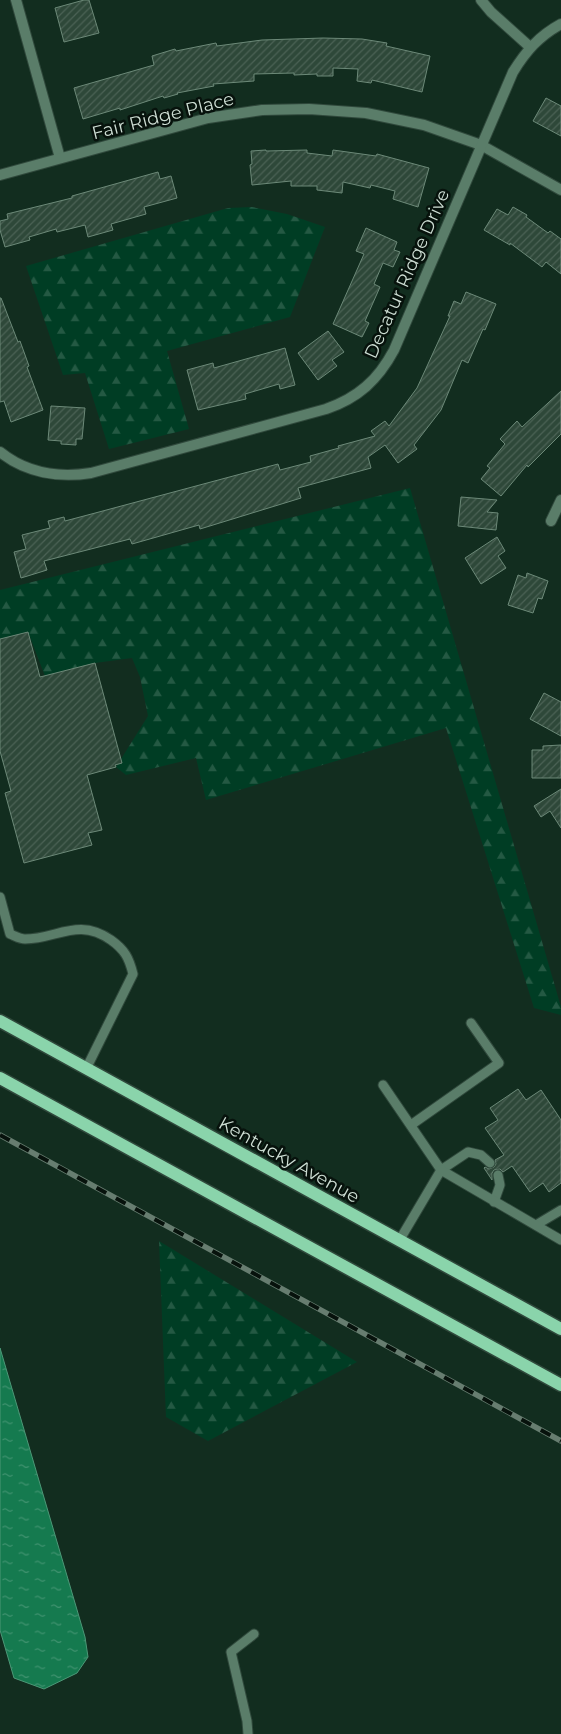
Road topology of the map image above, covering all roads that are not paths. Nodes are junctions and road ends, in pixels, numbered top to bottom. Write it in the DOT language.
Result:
graph roads {
  1 [pos="16,0"];
  2 [pos="481,0"];
  3 [pos="561,24"];
  4 [pos="530,47"];
  5 [pos="481,145"];
  6 [pos="60,158"];
  7 [pos="0,175"];
  8 [pos="561,190"];
  9 [pos="0,452"];
  10 [pos="561,500"];
  11 [pos="551,522"];
  12 [pos="0,897"];
  13 [pos="0,1021"];
  14 [pos="471,1023"];
  15 [pos="86,1068"];
  16 [pos="0,1078"];
  17 [pos="383,1085"];
  18 [pos="411,1125"];
  19 [pos="490,1163"];
  20 [pos="441,1170"];
  21 [pos="498,1175"];
  22 [pos="494,1202"];
  23 [pos="561,1210"];
  24 [pos="536,1226"];
  25 [pos="561,1240"];
  26 [pos="399,1241"];
  27 [pos="561,1329"];
  28 [pos="561,1385"];
  29 [pos="254,1634"];
  30 [pos="248,1734"];
  1 -- 6 [label="street"];
  2 -- 4 [label="street"];
  3 -- 4 [label="street, Decatur Ridge Drive"];
  4 -- 5 [label="street, Decatur Ridge Drive"];
  5 -- 6 [label="street, Fair Ridge Place"];
  5 -- 8 [label="street, Fair Ridge Place"];
  5 -- 9 [label="street, Decatur Ridge Drive"];
  6 -- 7 [label="street, Fair Ridge Place"];
  10 -- 11 [label="street"];
  12 -- 15 [label="lane"];
  13 -- 15 [label="main road, Kentucky Avenue"];
  14 -- 18 [label="lane"];
  15 -- 26 [label="main road, Kentucky Avenue"];
  16 -- 28 [label="main road"];
  17 -- 18 [label="lane"];
  18 -- 20 [label="lane"];
  19 -- 20 [label="lane"];
  20 -- 22 [label="lane"];
  20 -- 26 [label="lane"];
  21 -- 22 [label="lane"];
  22 -- 24 [label="lane"];
  23 -- 24 [label="lane"];
  24 -- 25 [label="lane"];
  26 -- 27 [label="main road, Kentucky Avenue"];
  29 -- 30 [label="lane"];
}
